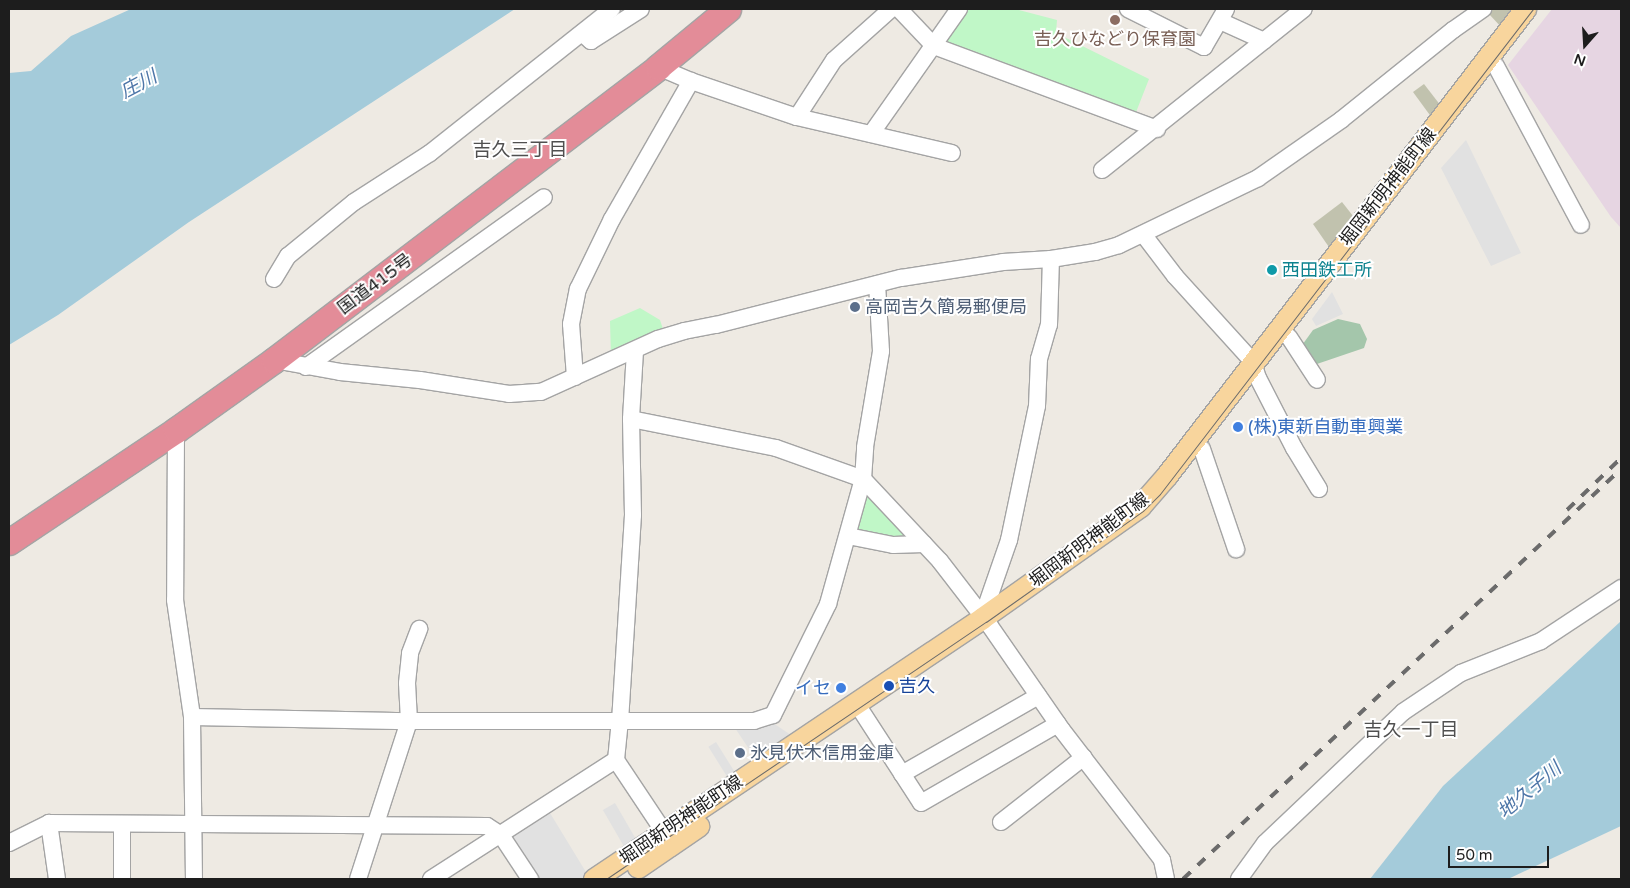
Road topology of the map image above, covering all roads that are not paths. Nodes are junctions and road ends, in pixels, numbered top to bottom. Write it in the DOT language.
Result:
graph roads {
  1 [pos="612,9"];
  2 [pos="641,9"];
  3 [pos="728,9"];
  4 [pos="891,9"];
  5 [pos="899,9"];
  6 [pos="959,9"];
  7 [pos="1128,9"];
  8 [pos="1304,9"];
  9 [pos="1525,9"];
  10 [pos="1540,9"];
  11 [pos="1471,12"];
  12 [pos="1223,15"];
  13 [pos="582,33"];
  14 [pos="1264,41"];
  15 [pos="934,46"];
  16 [pos="1496,66"];
  17 [pos="658,67"];
  18 [pos="691,81"];
  19 [pos="797,117"];
  20 [pos="1156,129"];
  21 [pos="871,134"];
  22 [pos="952,153"];
  23 [pos="1102,170"];
  24 [pos="544,198"];
  25 [pos="1581,225"];
  26 [pos="1143,234"];
  27 [pos="1051,259"];
  28 [pos="274,278"];
  29 [pos="877,284"];
  30 [pos="1289,337"];
  31 [pos="634,351"];
  32 [pos="274,360"];
  33 [pos="306,367"];
  34 [pos="1256,370"];
  35 [pos="576,376"];
  36 [pos="1317,380"];
  37 [pos="631,419"];
  38 [pos="176,430"];
  39 [pos="1202,449"];
  40 [pos="863,479"];
  41 [pos="1319,489"];
  42 [pos="848,536"];
  43 [pos="9,542"];
  44 [pos="924,544"];
  45 [pos="1236,549"];
  46 [pos="1621,588"];
  47 [pos="986,622"];
  48 [pos="419,629"];
  49 [pos="1038,696"];
  50 [pos="862,712"];
  51 [pos="192,717"];
  52 [pos="620,720"];
  53 [pos="409,721"];
  54 [pos="1058,724"];
  55 [pos="1084,756"];
  56 [pos="616,760"];
  57 [pos="902,774"];
  58 [pos="1001,822"];
  59 [pos="49,823"];
  60 [pos="122,824"];
  61 [pos="193,824"];
  62 [pos="377,824"];
  63 [pos="501,835"];
  64 [pos="668,838"];
  65 [pos="9,843"];
  66 [pos="57,879"];
  67 [pos="122,879"];
  68 [pos="194,879"];
  69 [pos="358,879"];
  70 [pos="431,879"];
  71 [pos="530,879"];
  72 [pos="594,879"];
  73 [pos="620,879"];
  74 [pos="1166,879"];
  75 [pos="1239,879"];
  1 -- 13 [label="street"];
  2 -- 13 [label="street"];
  3 -- 17 [label="highway, 国道415号"];
  4 -- 19 [label="street"];
  5 -- 15 [label="street"];
  6 -- 15 [label="street"];
  7 -- 12 [label="street"];
  8 -- 14 [label="street"];
  9 -- 34 [label="main road, 堀岡新明神能町線"];
  10 -- 16 [label="main road, 堀岡新明神能町線"];
  11 -- 26 [label="street"];
  12 -- 14 [label="street"];
  13 -- 28 [label="street"];
  14 -- 20 [label="street"];
  15 -- 20 [label="street"];
  15 -- 21 [label="street"];
  16 -- 25 [label="street"];
  16 -- 30 [label="main road, 堀岡新明神能町線"];
  17 -- 18 [label="street"];
  17 -- 32 [label="highway, 国道415号"];
  18 -- 19 [label="street"];
  18 -- 35 [label="street"];
  19 -- 21 [label="street"];
  20 -- 23 [label="street"];
  21 -- 22 [label="street"];
  24 -- 33 [label="street"];
  26 -- 27 [label="street"];
  26 -- 34 [label="street"];
  27 -- 29 [label="street"];
  27 -- 47 [label="street"];
  29 -- 31 [label="street"];
  29 -- 40 [label="street"];
  30 -- 34 [label="main road, 堀岡新明神能町線"];
  30 -- 36 [label="street"];
  31 -- 35 [label="street"];
  31 -- 37 [label="street"];
  32 -- 33 [label="street"];
  32 -- 38 [label="highway, 国道415号"];
  33 -- 35 [label="street"];
  34 -- 39 [label="main road, 堀岡新明神能町線"];
  34 -- 41 [label="street"];
  34 -- 47 [label="main road, 堀岡新明神能町線"];
  37 -- 40 [label="street"];
  37 -- 52 [label="street"];
  38 -- 43 [label="highway, 国道415号"];
  38 -- 51 [label="street"];
  39 -- 45 [label="street"];
  39 -- 47 [label="main road, 堀岡新明神能町線"];
  40 -- 42 [label="street"];
  40 -- 44 [label="street"];
  42 -- 44 [label="street"];
  42 -- 52 [label="street"];
  44 -- 47 [label="street"];
  46 -- 75 [label="street"];
  47 -- 49 [label="street"];
  47 -- 50 [label="main road, 堀岡新明神能町線"];
  47 -- 64 [label="main road, 堀岡新明神能町線"];
  48 -- 53 [label="street"];
  49 -- 54 [label="street"];
  49 -- 57 [label="street"];
  50 -- 57 [label="street"];
  50 -- 64 [label="main road, 堀岡新明神能町線"];
  51 -- 53 [label="street"];
  51 -- 61 [label="street"];
  52 -- 53 [label="street"];
  52 -- 56 [label="street"];
  53 -- 62 [label="street"];
  54 -- 55 [label="street"];
  54 -- 57 [label="street"];
  55 -- 58 [label="street"];
  55 -- 74 [label="street"];
  56 -- 63 [label="street"];
  56 -- 64 [label="street"];
  59 -- 60 [label="street"];
  59 -- 65 [label="street"];
  59 -- 66 [label="street"];
  60 -- 61 [label="street"];
  60 -- 67 [label="street"];
  61 -- 62 [label="street"];
  61 -- 68 [label="street"];
  62 -- 63 [label="street"];
  62 -- 69 [label="street"];
  63 -- 70 [label="street"];
  63 -- 71 [label="street"];
  64 -- 72 [label="main road, 堀岡新明神能町線"];
  64 -- 73 [label="main road, 堀岡新明神能町線"];
}
